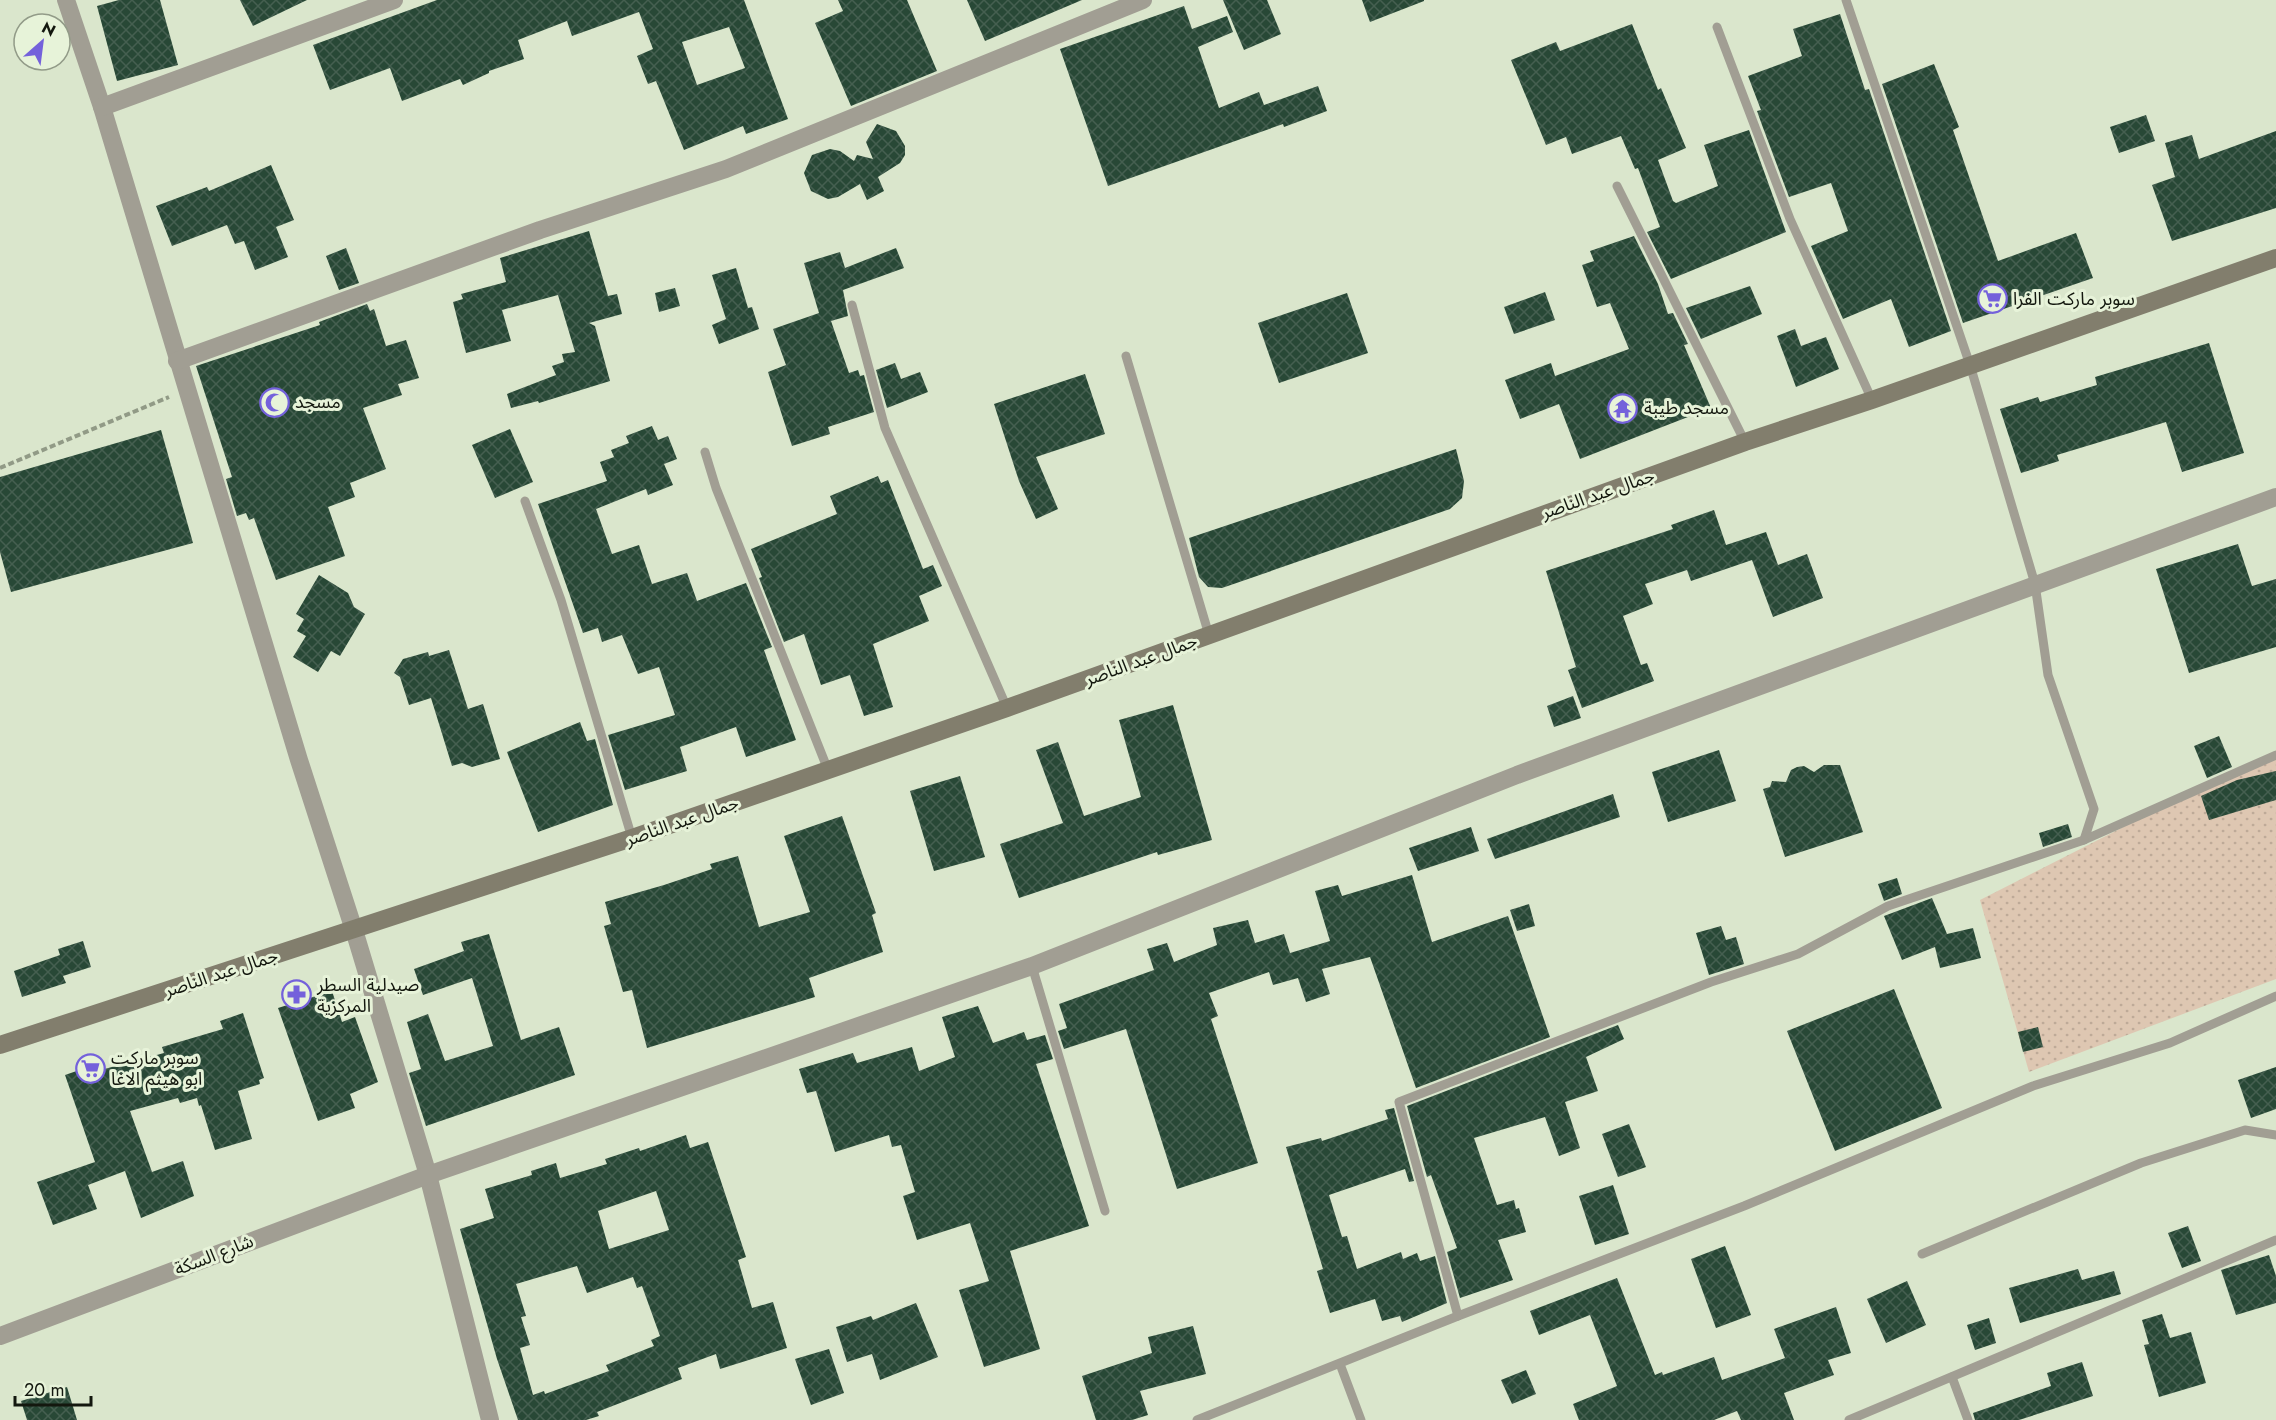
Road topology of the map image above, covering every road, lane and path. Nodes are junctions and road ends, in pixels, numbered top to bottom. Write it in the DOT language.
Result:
graph roads {
  1 [pos="66,0"];
  2 [pos="394,0"];
  3 [pos="1143,0"];
  4 [pos="1846,0"];
  5 [pos="1717,27"];
  6 [pos="102,107"];
  7 [pos="1617,186"];
  8 [pos="2276,258"];
  9 [pos="852,306"];
  10 [pos="1126,356"];
  11 [pos="177,361"];
  12 [pos="1970,365"];
  13 [pos="187,390"];
  14 [pos="1872,400"];
  15 [pos="1745,442"];
  16 [pos="705,452"];
  17 [pos="0,468"];
  18 [pos="2276,497"];
  19 [pos="525,501"];
  20 [pos="2036,584"];
  21 [pos="1209,635"];
  22 [pos="1007,708"];
  23 [pos="2276,755"];
  24 [pos="828,770"];
  25 [pos="633,838"];
  26 [pos="2084,840"];
  27 [pos="354,930"];
  28 [pos="1032,966"];
  29 [pos="2276,996"];
  30 [pos="0,1045"];
  31 [pos="2276,1135"];
  32 [pos="428,1175"];
  33 [pos="1105,1211"];
  34 [pos="2276,1240"];
  35 [pos="1922,1254"];
  36 [pos="1458,1316"];
  37 [pos="0,1335"];
  38 [pos="1340,1364"];
  39 [pos="1952,1377"];
  40 [pos="490,1420"];
  41 [pos="1197,1420"];
  42 [pos="1361,1420"];
  43 [pos="1849,1420"];
  44 [pos="1968,1420"];
  1 -- 6 [label="street"];
  2 -- 6 [label="street"];
  3 -- 11 [label="street"];
  4 -- 12 [label="lane"];
  5 -- 14 [label="lane"];
  6 -- 11 [label="street"];
  7 -- 15 [label="lane"];
  8 -- 12 [label="main road, جمال عبد الناصر"];
  9 -- 22 [label="lane"];
  10 -- 21 [label="lane"];
  11 -- 13 [label="street"];
  12 -- 14 [label="main road, جمال عبد الناصر"];
  12 -- 20 [label="lane"];
  13 -- 17 [label="path"];
  13 -- 27 [label="street"];
  14 -- 15 [label="main road, جمال عبد الناصر"];
  15 -- 21 [label="main road, جمال عبد الناصر"];
  16 -- 24 [label="lane"];
  18 -- 20 [label="street, شارع السكة"];
  19 -- 25 [label="lane"];
  20 -- 26 [label="lane"];
  20 -- 28 [label="street, شارع السكة"];
  21 -- 22 [label="main road, جمال عبد الناصر"];
  22 -- 24 [label="main road, جمال عبد الناصر"];
  23 -- 26 [label="lane"];
  24 -- 25 [label="main road, جمال عبد الناصر"];
  25 -- 27 [label="main road, جمال عبد الناصر"];
  26 -- 36 [label="lane"];
  27 -- 30 [label="main road, جمال عبد الناصر"];
  27 -- 32 [label="street"];
  28 -- 32 [label="street, شارع السكة"];
  28 -- 33 [label="lane"];
  29 -- 36 [label="lane"];
  31 -- 35 [label="lane"];
  32 -- 37 [label="street, شارع السكة"];
  32 -- 40 [label="street"];
  34 -- 39 [label="lane"];
  36 -- 38 [label="lane"];
  38 -- 41 [label="lane"];
  38 -- 42 [label="lane"];
  39 -- 43 [label="lane"];
  39 -- 44 [label="lane"];
}
